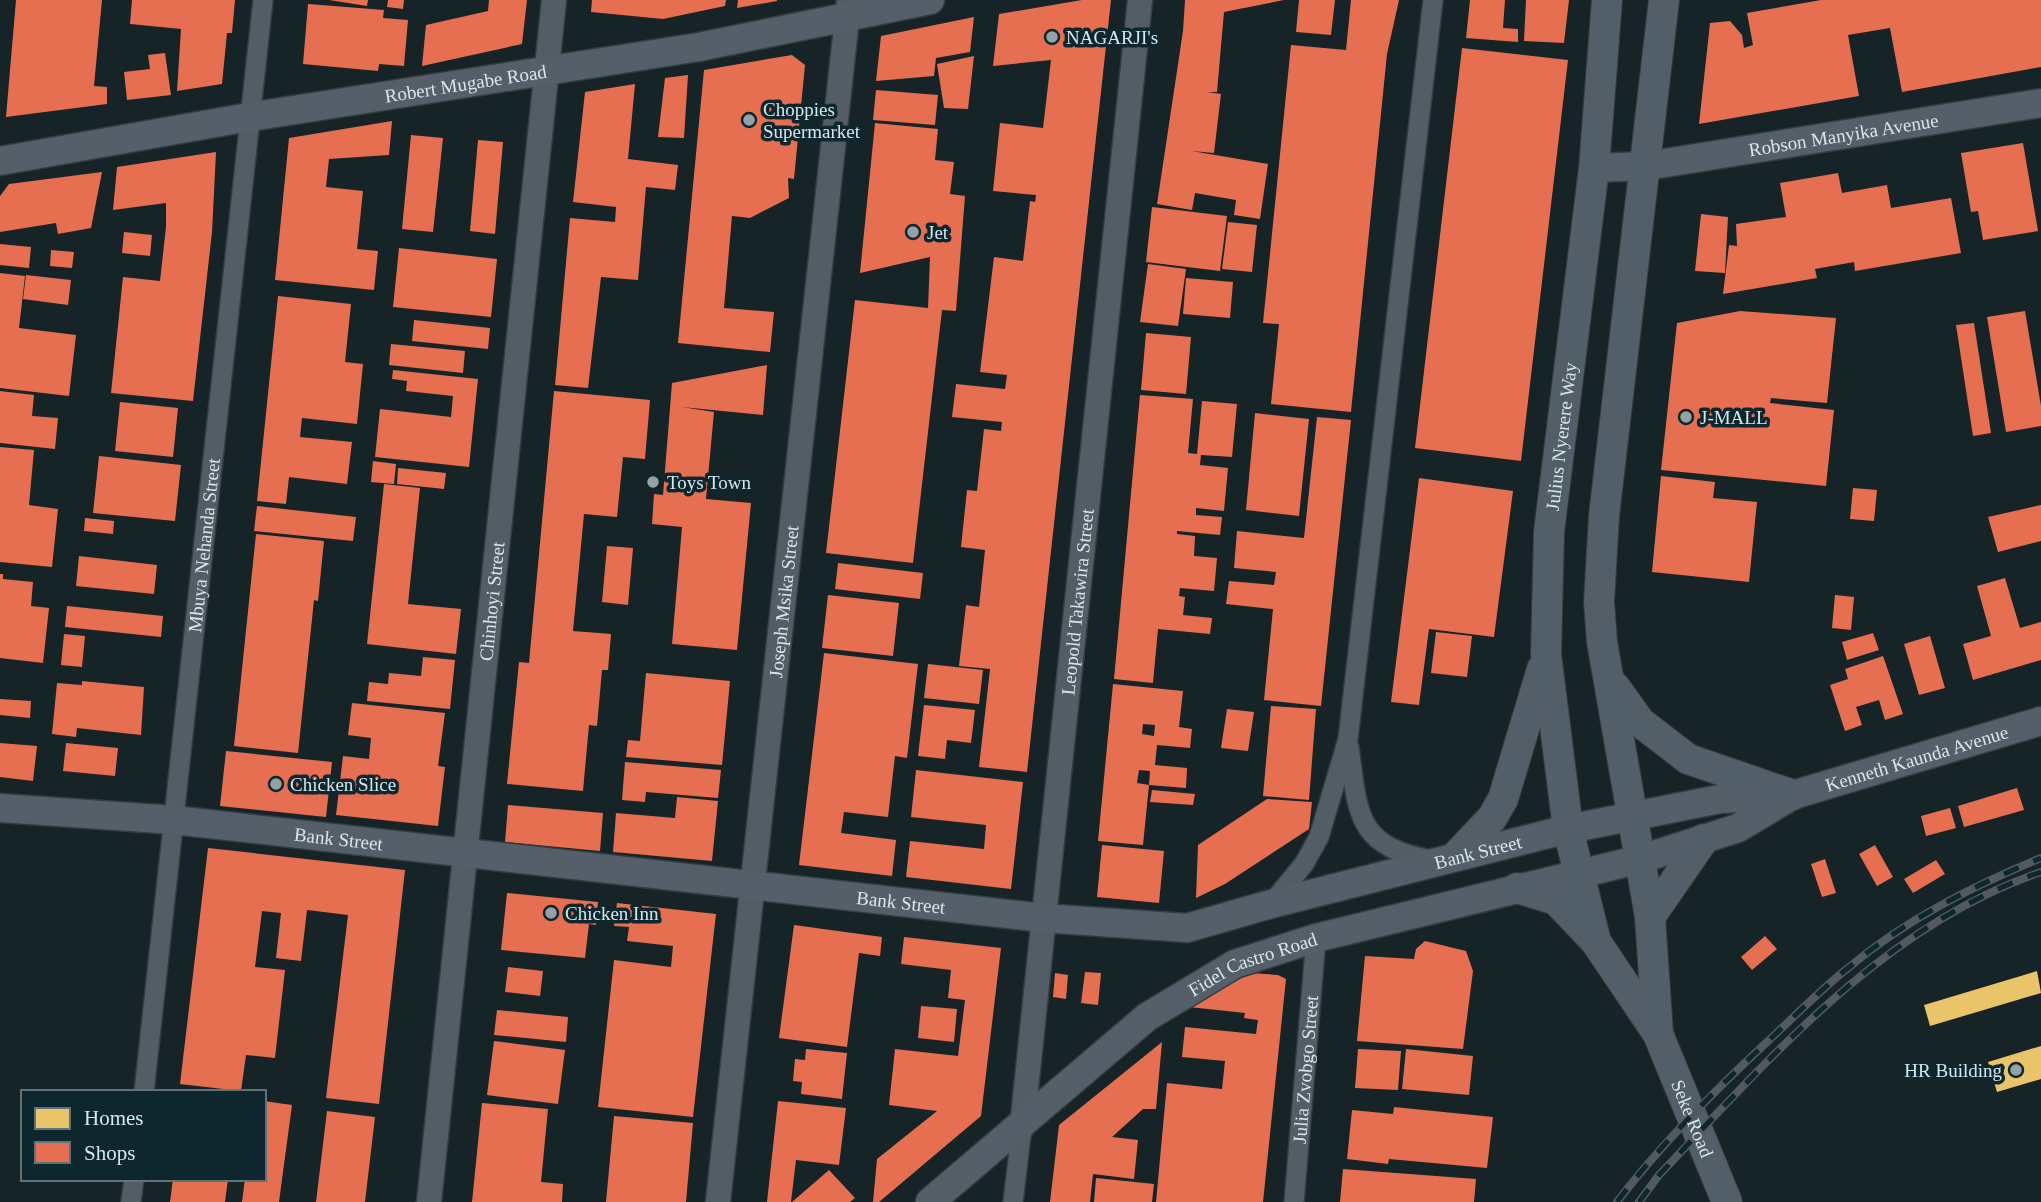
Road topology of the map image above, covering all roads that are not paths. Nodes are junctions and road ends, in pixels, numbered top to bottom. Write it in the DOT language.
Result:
graph roads {
  1 [pos="263,0"];
  2 [pos="554,0"];
  3 [pos="930,0"];
  4 [pos="1140,0"];
  5 [pos="1433,0"];
  6 [pos="1607,0"];
  7 [pos="1664,0"];
  8 [pos="849,8"];
  9 [pos="545,70"];
  10 [pos="2041,103"];
  11 [pos="249,117"];
  12 [pos="0,161"];
  13 [pos="1646,166"];
  14 [pos="1594,168"];
  15 [pos="1546,654"];
  16 [pos="1611,681"];
  17 [pos="2041,721"];
  18 [pos="1348,739"];
  19 [pos="1793,795"];
  20 [pos="0,808"];
  21 [pos="1632,817"];
  22 [pos="174,820"];
  23 [pos="1568,829"];
  24 [pos="1704,839"];
  25 [pos="466,852"];
  26 [pos="1447,858"];
  27 [pos="1641,859"];
  28 [pos="1578,873"];
  29 [pos="751,885"];
  30 [pos="1517,888"];
  31 [pos="1271,904"];
  32 [pos="1650,917"];
  33 [pos="1043,918"];
  34 [pos="1316,938"];
  35 [pos="1596,942"];
  36 [pos="1658,1034"];
  37 [pos="144,1090"];
  38 [pos="1022,1126"];
  39 [pos="134,1181"];
  40 [pos="131,1202"];
  41 [pos="429,1202"];
  42 [pos="718,1202"];
  43 [pos="930,1202"];
  44 [pos="1013,1202"];
  45 [pos="1294,1202"];
  46 [pos="1727,1202"];
  1 -- 11 [label="street, Mbuya Nehanda Street"];
  2 -- 9 [label="street, Chinhoyi Street"];
  3 -- 8 [label="main road, Robert Mugabe Road"];
  4 -- 33 [label="street, Leopold Takawira Street"];
  5 -- 18 [label="street"];
  6 -- 14 [label="main road, Julius Nyerere Way"];
  7 -- 13 [label="main road"];
  8 -- 9 [label="main road, Robert Mugabe Road"];
  8 -- 29 [label="street, Joseph Msika Street"];
  9 -- 11 [label="main road, Robert Mugabe Road"];
  9 -- 25 [label="street, Chinhoyi Street"];
  10 -- 13 [label="main road, Robson Manyika Avenue"];
  11 -- 12 [label="main road, Robert Mugabe Road"];
  11 -- 22 [label="street, Mbuya Nehanda Street"];
  13 -- 14 [label="main road, Robson Manyika Avenue"];
  13 -- 16 [label="main road"];
  14 -- 15 [label="main road, Julius Nyerere Way"];
  15 -- 23 [label="main road, Julius Nyerere Way"];
  15 -- 26 [label="main road"];
  16 -- 19 [label="main road"];
  16 -- 21 [label="main road"];
  17 -- 19 [label="main road, Kenneth Kaunda Avenue"];
  18 -- 26 [label="street"];
  18 -- 31 [label="street"];
  19 -- 21 [label="main road, Bank Street"];
  19 -- 24 [label="main road, Fidel Castro Road"];
  20 -- 22 [label="main road, Bank Street"];
  21 -- 23 [label="main road, Bank Street"];
  21 -- 27 [label="main road"];
  22 -- 25 [label="main road, Bank Street"];
  22 -- 37 [label="street, Mbuya Nehanda Street"];
  23 -- 26 [label="main road, Bank Street"];
  23 -- 28 [label="main road, Julius Nyerere Way"];
  24 -- 27 [label="main road, Fidel Castro Road"];
  24 -- 32 [label="main road"];
  25 -- 29 [label="main road, Bank Street"];
  25 -- 41 [label="street, Chinhoyi Street"];
  26 -- 31 [label="main road, Bank Street"];
  27 -- 28 [label="main road, Fidel Castro Road"];
  27 -- 32 [label="main road"];
  28 -- 30 [label="main road, Fidel Castro Road"];
  28 -- 35 [label="main road, Julius Nyerere Way"];
  29 -- 33 [label="main road, Bank Street"];
  29 -- 42 [label="street, Joseph Msika Street"];
  30 -- 34 [label="main road, Fidel Castro Road"];
  30 -- 35 [label="main road"];
  31 -- 33 [label="main road, Bank Street"];
  32 -- 36 [label="main road"];
  33 -- 38 [label="street, Leopold Takawira Street"];
  34 -- 38 [label="main road, Fidel Castro Road"];
  34 -- 45 [label="street, Julia Zvobgo Street"];
  35 -- 36 [label="main road"];
  36 -- 46 [label="main road, Seke Road"];
  38 -- 43 [label="main road, Fidel Castro Road"];
  38 -- 44 [label="street, Leopold Takawira Street"];
  39 -- 40 [label="street"];
}
